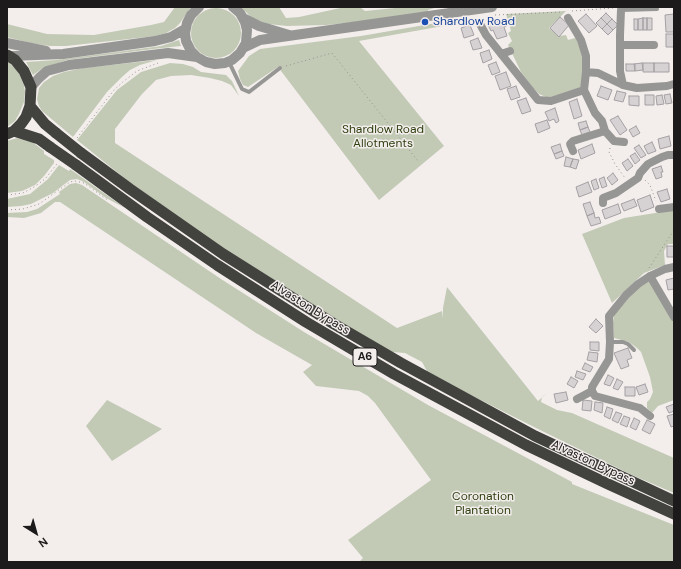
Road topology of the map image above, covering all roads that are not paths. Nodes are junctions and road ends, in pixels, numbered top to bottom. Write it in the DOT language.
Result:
graph roads {
  1 [pos="199,7"];
  2 [pos="235,8"];
  3 [pos="618,9"];
  4 [pos="657,9"];
  5 [pos="492,11"];
  6 [pos="569,14"];
  7 [pos="243,18"];
  8 [pos="480,24"];
  9 [pos="185,29"];
  10 [pos="291,35"];
  11 [pos="7,42"];
  12 [pos="621,45"];
  13 [pos="654,45"];
  14 [pos="243,48"];
  15 [pos="510,51"];
  16 [pos="62,54"];
  17 [pos="501,54"];
  18 [pos="9,55"];
  19 [pos="197,57"];
  20 [pos="229,62"];
  21 [pos="280,68"];
  22 [pos="586,72"];
  23 [pos="674,84"];
  24 [pos="623,85"];
  25 [pos="31,88"];
  26 [pos="584,90"];
  27 [pos="30,106"];
  28 [pos="604,131"];
  29 [pos="10,132"];
  30 [pos="624,142"];
  31 [pos="573,151"];
  32 [pos="674,155"];
  33 [pos="603,203"];
  34 [pos="674,207"];
  35 [pos="659,209"];
  36 [pos="674,267"];
  37 [pos="649,276"];
  38 [pos="674,317"];
  39 [pos="610,342"];
  40 [pos="634,350"];
  41 [pos="592,391"];
  42 [pos="577,399"];
  43 [pos="650,416"];
  44 [pos="674,501"];
  45 [pos="674,514"];
  1 -- 9 [label="street"];
  2 -- 7 [label="street"];
  3 -- 4 [label="lane"];
  3 -- 12 [label="street"];
  5 -- 10 [label="street"];
  6 -- 22 [label="street"];
  7 -- 10 [label="street"];
  7 -- 14 [label="street"];
  8 -- 17 [label="street"];
  9 -- 16 [label="street"];
  9 -- 19 [label="street"];
  10 -- 14 [label="street"];
  11 -- 16 [label="street"];
  12 -- 13 [label="street"];
  12 -- 24 [label="street"];
  14 -- 20 [label="street"];
  15 -- 17 [label="street"];
  16 -- 18 [label="street"];
  17 -- 26 [label="street"];
  18 -- 25 [label="highway"];
  19 -- 20 [label="street"];
  19 -- 25 [label="street"];
  20 -- 21 [label="lane"];
  22 -- 24 [label="street"];
  22 -- 26 [label="street"];
  23 -- 24 [label="street"];
  25 -- 27 [label="highway"];
  26 -- 28 [label="street"];
  27 -- 29 [label="highway"];
  27 -- 44 [label="highway, Alvaston Bypass / A6, bridge"];
  28 -- 30 [label="street"];
  28 -- 31 [label="street"];
  29 -- 45 [label="highway, Alvaston Bypass / A6, bridge"];
  32 -- 33 [label="street"];
  34 -- 35 [label="street"];
  36 -- 37 [label="street"];
  37 -- 38 [label="street"];
  37 -- 39 [label="street"];
  39 -- 40 [label="lane"];
  39 -- 41 [label="street"];
  41 -- 42 [label="street"];
  41 -- 43 [label="street"];
}
